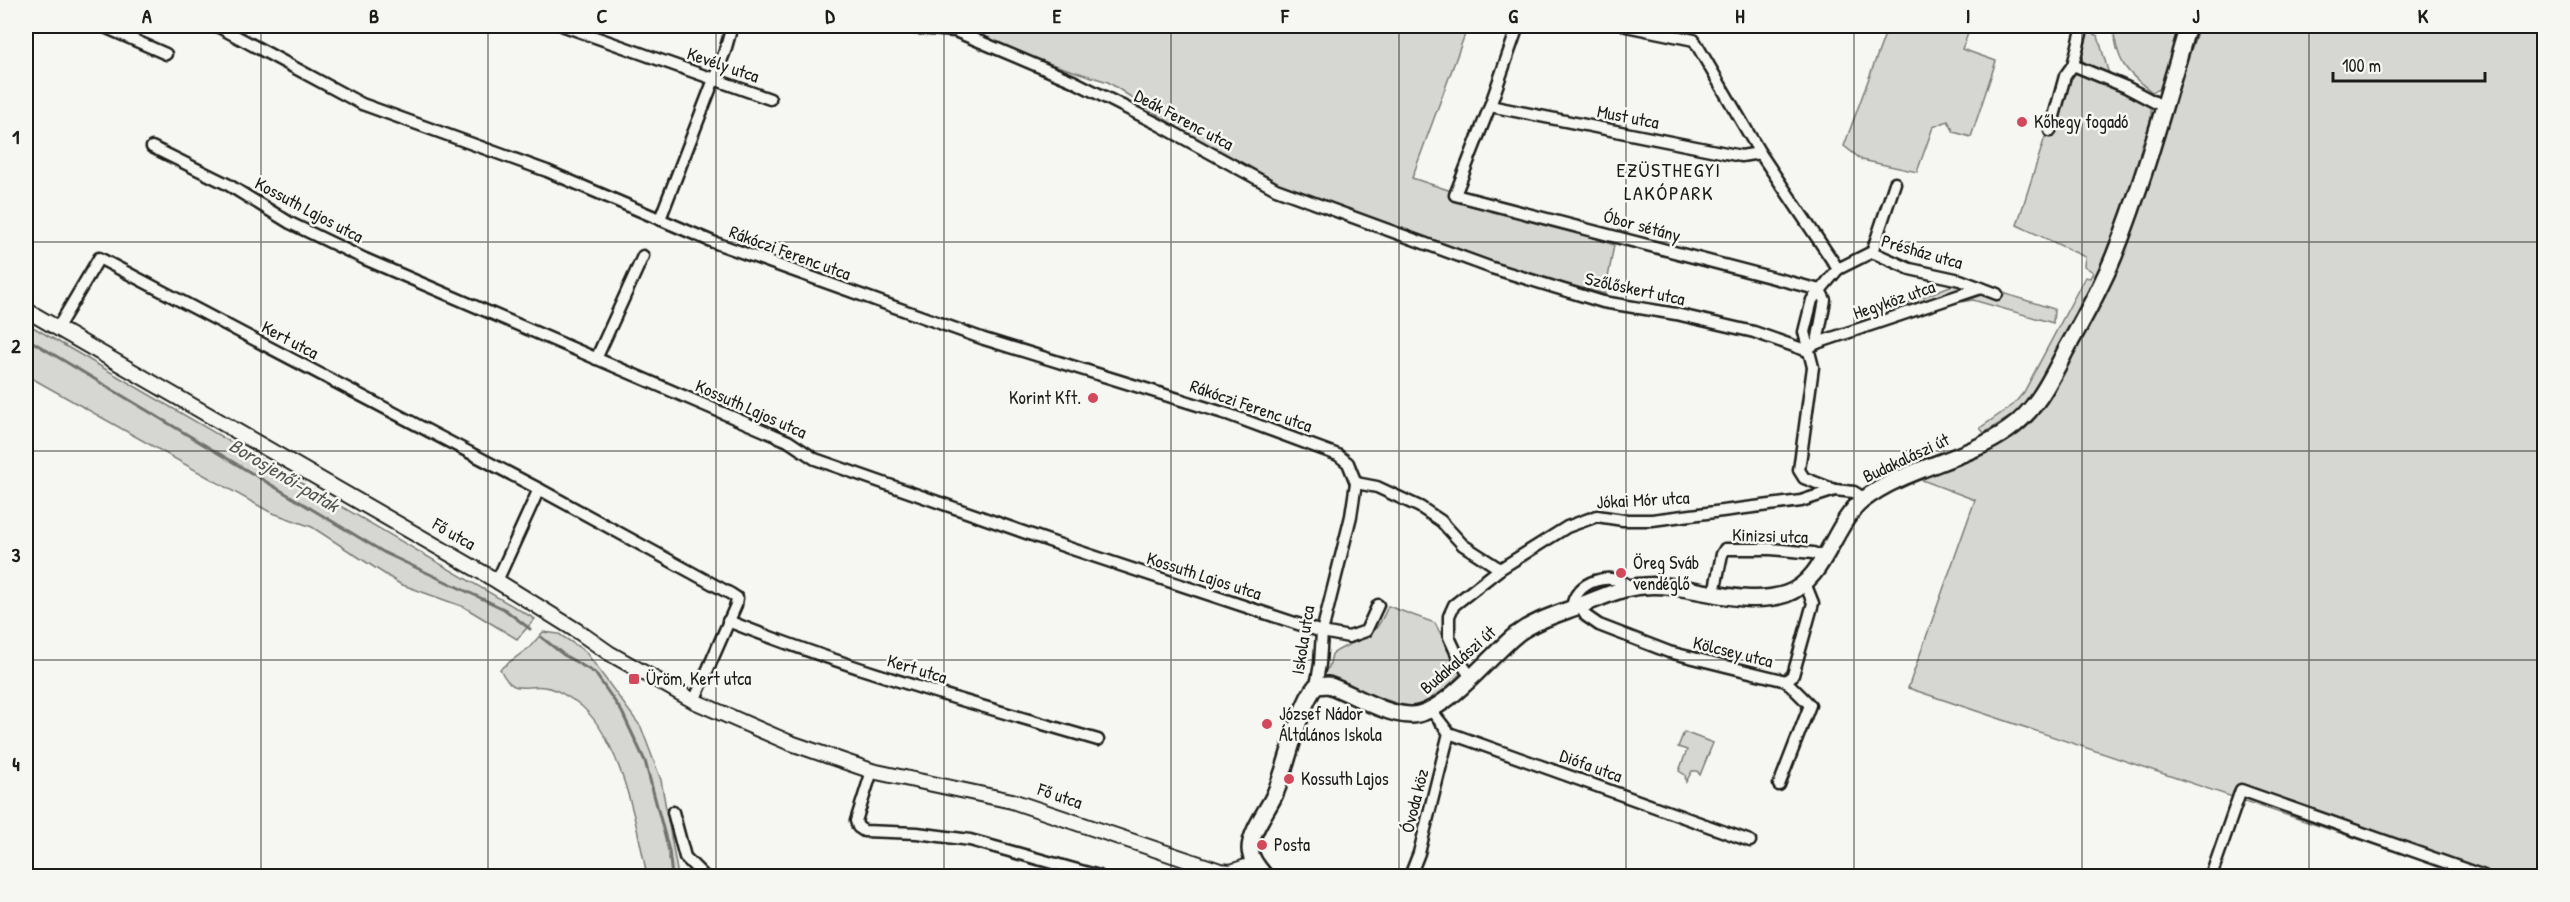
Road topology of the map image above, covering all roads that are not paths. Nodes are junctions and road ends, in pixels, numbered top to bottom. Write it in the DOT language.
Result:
graph roads {
  1 [pos="102,26"];
  2 [pos="217,26"];
  3 [pos="564,26"];
  4 [pos="732,26"];
  5 [pos="894,26"];
  6 [pos="1518,26"];
  7 [pos="1626,26"];
  8 [pos="2083,26"];
  9 [pos="2188,26"];
  10 [pos="166,54"];
  11 [pos="2073,65"];
  12 [pos="714,78"];
  13 [pos="770,99"];
  14 [pos="1490,106"];
  15 [pos="2164,107"];
  16 [pos="2050,131"];
  17 [pos="152,147"];
  18 [pos="1760,153"];
  19 [pos="1895,183"];
  20 [pos="660,219"];
  21 [pos="1872,252"];
  22 [pos="1456,255"];
  23 [pos="643,256"];
  24 [pos="1838,269"];
  25 [pos="1981,288"];
  26 [pos="1820,290"];
  27 [pos="1998,294"];
  28 [pos="26,310"];
  29 [pos="57,328"];
  30 [pos="1816,343"];
  31 [pos="1808,351"];
  32 [pos="596,359"];
  33 [pos="1356,483"];
  34 [pos="539,489"];
  35 [pos="1835,490"];
  36 [pos="1865,499"];
  37 [pos="1823,557"];
  38 [pos="1500,569"];
  39 [pos="497,581"];
  40 [pos="1805,583"];
  41 [pos="1714,593"];
  42 [pos="1378,604"];
  43 [pos="1576,607"];
  44 [pos="728,621"];
  45 [pos="1322,632"];
  46 [pos="1471,677"];
  47 [pos="1786,681"];
  48 [pos="1316,686"];
  49 [pos="694,701"];
  50 [pos="1431,710"];
  51 [pos="1449,733"];
  52 [pos="1098,740"];
  53 [pos="872,771"];
  54 [pos="1779,785"];
  55 [pos="673,812"];
  56 [pos="1750,841"];
  57 [pos="1255,864"];
  58 [pos="1230,874"];
  59 [pos="704,876"];
  60 [pos="1099,876"];
  61 [pos="1265,876"];
  62 [pos="1410,876"];
  63 [pos="2211,876"];
  64 [pos="2484,876"];
  1 -- 10 [label="street"];
  2 -- 20 [label="street, Rákóczi Ferenc utca"];
  3 -- 12 [label="street, Kevély utca"];
  4 -- 12 [label="street"];
  5 -- 22 [label="street, Deák Ferenc utca"];
  6 -- 14 [label="street"];
  7 -- 18 [label="street"];
  8 -- 11 [label="street"];
  9 -- 15 [label="main road, Budakalászi út"];
  11 -- 15 [label="street"];
  11 -- 16 [label="street"];
  12 -- 13 [label="street, Kevély utca"];
  12 -- 20 [label="street"];
  14 -- 18 [label="street, Must utca"];
  14 -- 26 [label="street, Óbor sétány"];
  15 -- 36 [label="main road, Budakalászi út"];
  17 -- 32 [label="street, Kossuth Lajos utca"];
  18 -- 24 [label="street"];
  19 -- 21 [label="street"];
  20 -- 33 [label="street, Rákóczi Ferenc utca"];
  21 -- 24 [label="street, Présház utca"];
  21 -- 25 [label="street, Présház utca"];
  22 -- 31 [label="street, Szőlőskert utca"];
  23 -- 32 [label="street"];
  24 -- 26 [label="street"];
  25 -- 27 [label="street, Présház utca"];
  25 -- 30 [label="street, Hegyköz utca"];
  26 -- 30 [label="street"];
  26 -- 31 [label="street"];
  28 -- 29 [label="street, Fő utca"];
  29 -- 34 [label="street, Kert utca"];
  29 -- 39 [label="street, Fő utca"];
  30 -- 31 [label="street"];
  31 -- 35 [label="street"];
  32 -- 45 [label="street, Kossuth Lajos utca"];
  33 -- 38 [label="street"];
  33 -- 45 [label="street, Iskola utca"];
  34 -- 39 [label="street"];
  34 -- 44 [label="street, Kert utca"];
  35 -- 36 [label="street"];
  35 -- 38 [label="street, Jókai Mór utca"];
  36 -- 37 [label="main road, Budakalászi út"];
  37 -- 40 [label="main road, Budakalászi út"];
  37 -- 41 [label="street, Kinizsi utca"];
  38 -- 46 [label="street, Jókai Mór utca"];
  39 -- 49 [label="street, Fő utca"];
  40 -- 41 [label="main road, Budakalászi út"];
  40 -- 47 [label="street, Kölcsey utca"];
  41 -- 43 [label="main road, Budakalászi út"];
  42 -- 45 [label="street, Kossuth Lajos utca"];
  43 -- 46 [label="main road, Budakalászi út"];
  43 -- 47 [label="street, Kölcsey utca"];
  44 -- 49 [label="street, Kert utca"];
  44 -- 52 [label="street, Kert utca"];
  45 -- 48 [label="street, Iskola utca"];
  46 -- 50 [label="main road, Budakalászi út"];
  47 -- 54 [label="street"];
  48 -- 50 [label="main road, Budakalászi út"];
  48 -- 57 [label="main road, Iskola utca"];
  49 -- 53 [label="street, Fő utca"];
  50 -- 51 [label="street"];
  51 -- 56 [label="street, Diófa utca"];
  51 -- 62 [label="street, Óvoda köz"];
  53 -- 58 [label="street, Fő utca"];
  53 -- 60 [label="street"];
  55 -- 59 [label="street"];
  57 -- 58 [label="street, Fő utca"];
  57 -- 61 [label="main road"];
  63 -- 64 [label="street"];
}
